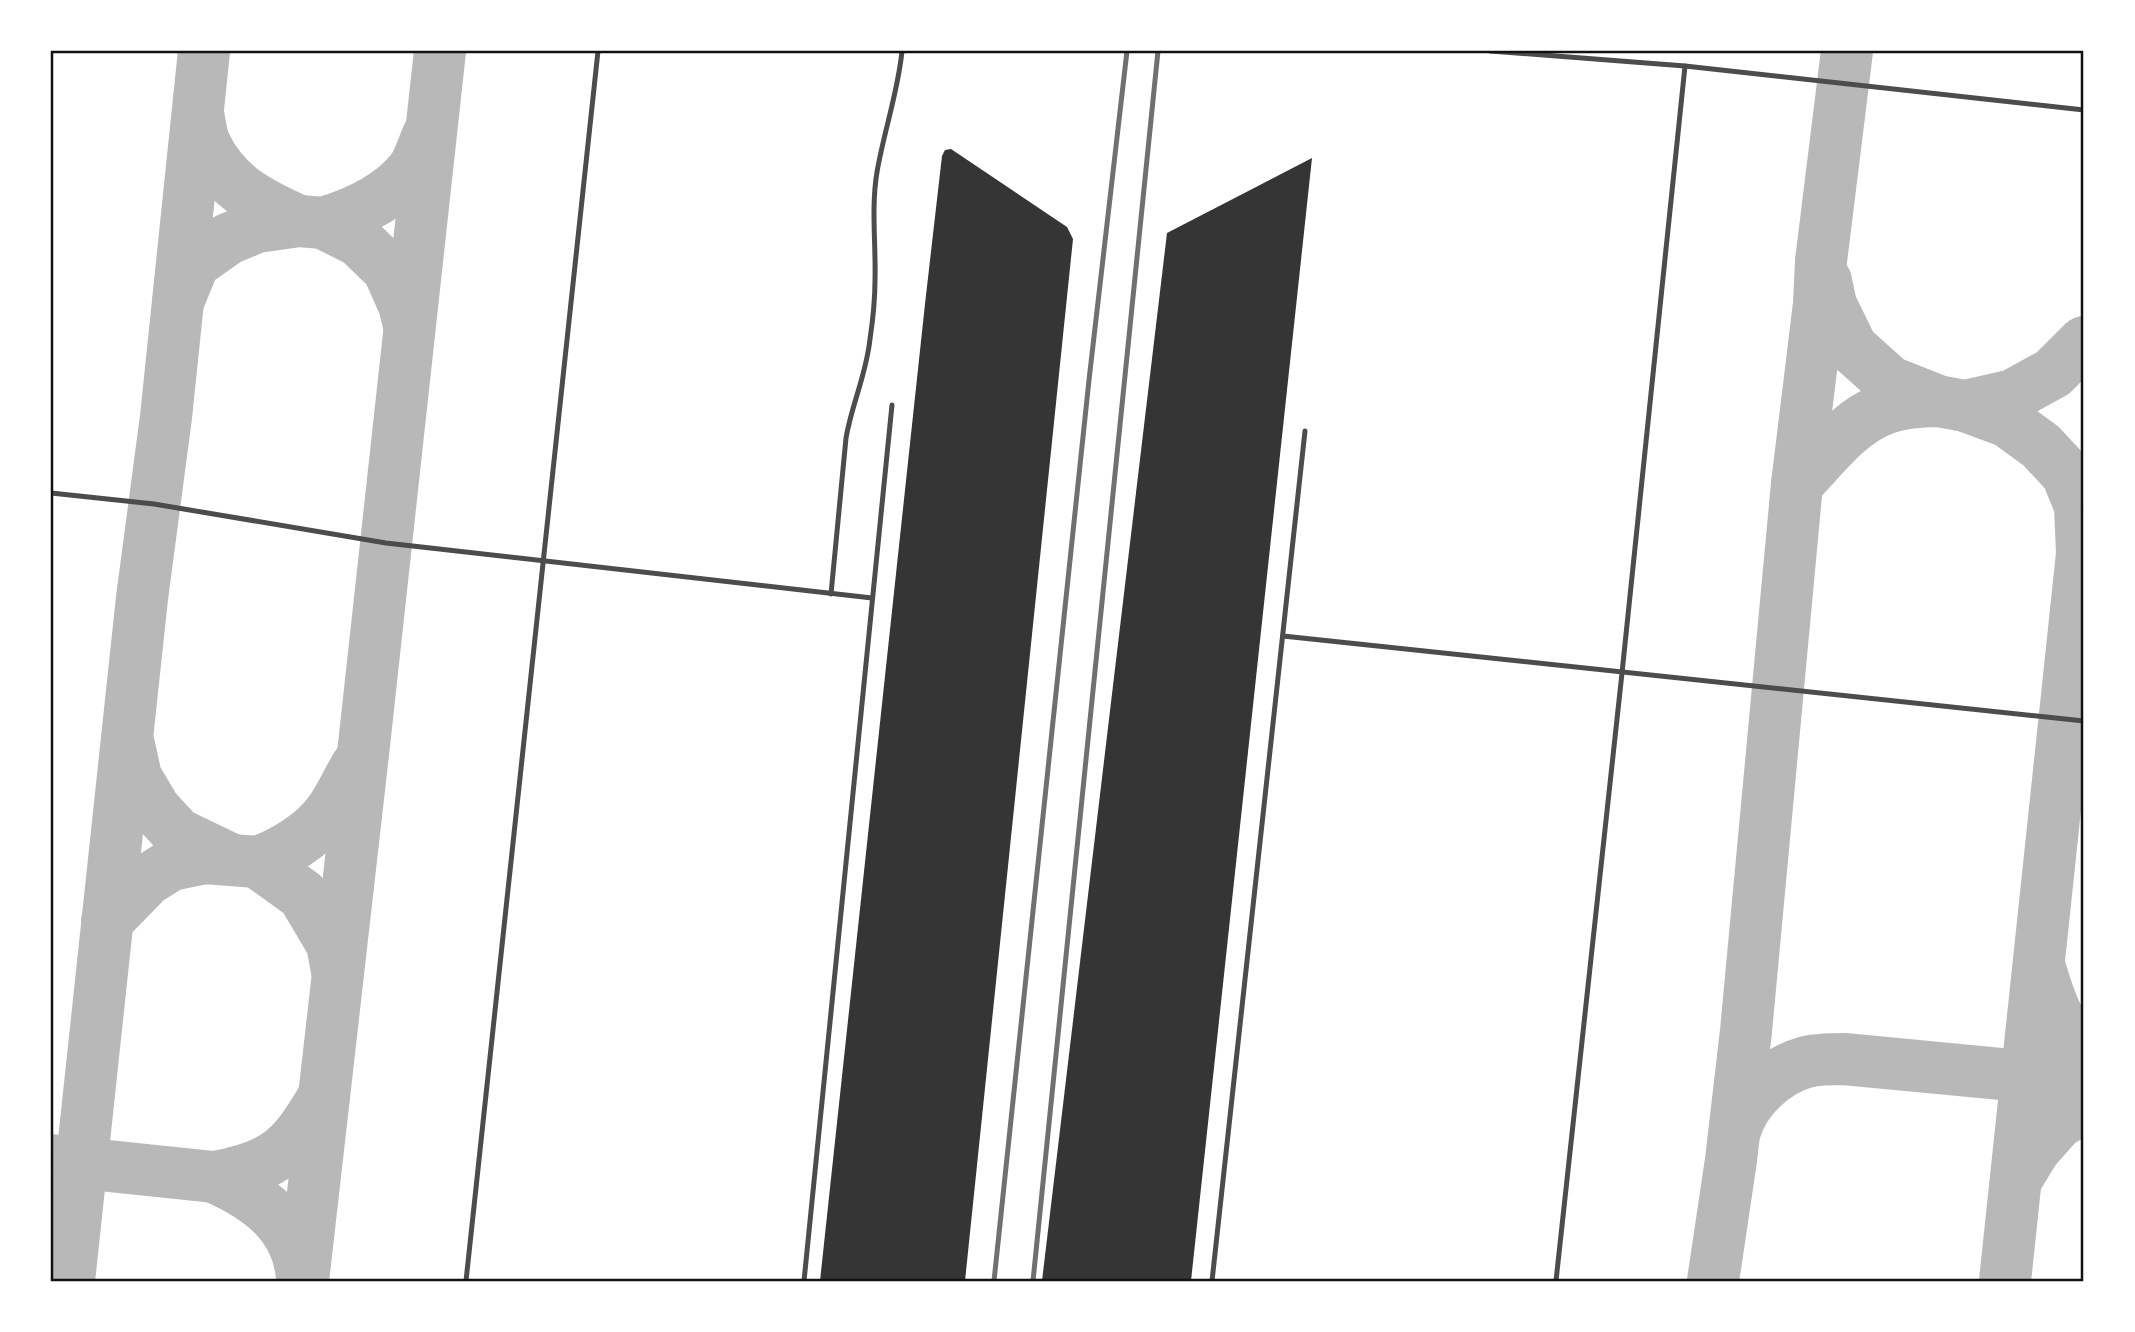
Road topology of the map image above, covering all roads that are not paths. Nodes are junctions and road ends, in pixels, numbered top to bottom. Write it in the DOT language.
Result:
graph roads {
  1 [pos="598,51"];
  2 [pos="902,51"];
  3 [pos="1490,51"];
  4 [pos="1685,66"];
  5 [pos="2084,110"];
  6 [pos="892,405"];
  7 [pos="1305,430"];
  8 [pos="51,493"];
  9 [pos="545,560"];
  10 [pos="831,594"];
  11 [pos="872,598"];
  12 [pos="1283,636"];
  13 [pos="1622,673"];
  14 [pos="2084,721"];
  15 [pos="466,1281"];
  16 [pos="804,1281"];
  17 [pos="1212,1281"];
  18 [pos="1556,1281"];
  1 -- 9 [label="lane"];
  2 -- 10 [label="lane"];
  3 -- 4 [label="lane"];
  4 -- 5 [label="lane"];
  4 -- 13 [label="lane"];
  6 -- 11 [label="lane"];
  7 -- 12 [label="lane"];
  8 -- 9 [label="lane"];
  9 -- 10 [label="lane"];
  9 -- 15 [label="lane"];
  10 -- 11 [label="lane"];
  11 -- 16 [label="lane"];
  12 -- 13 [label="lane"];
  12 -- 17 [label="lane"];
  13 -- 14 [label="lane"];
  13 -- 18 [label="lane"];
}
